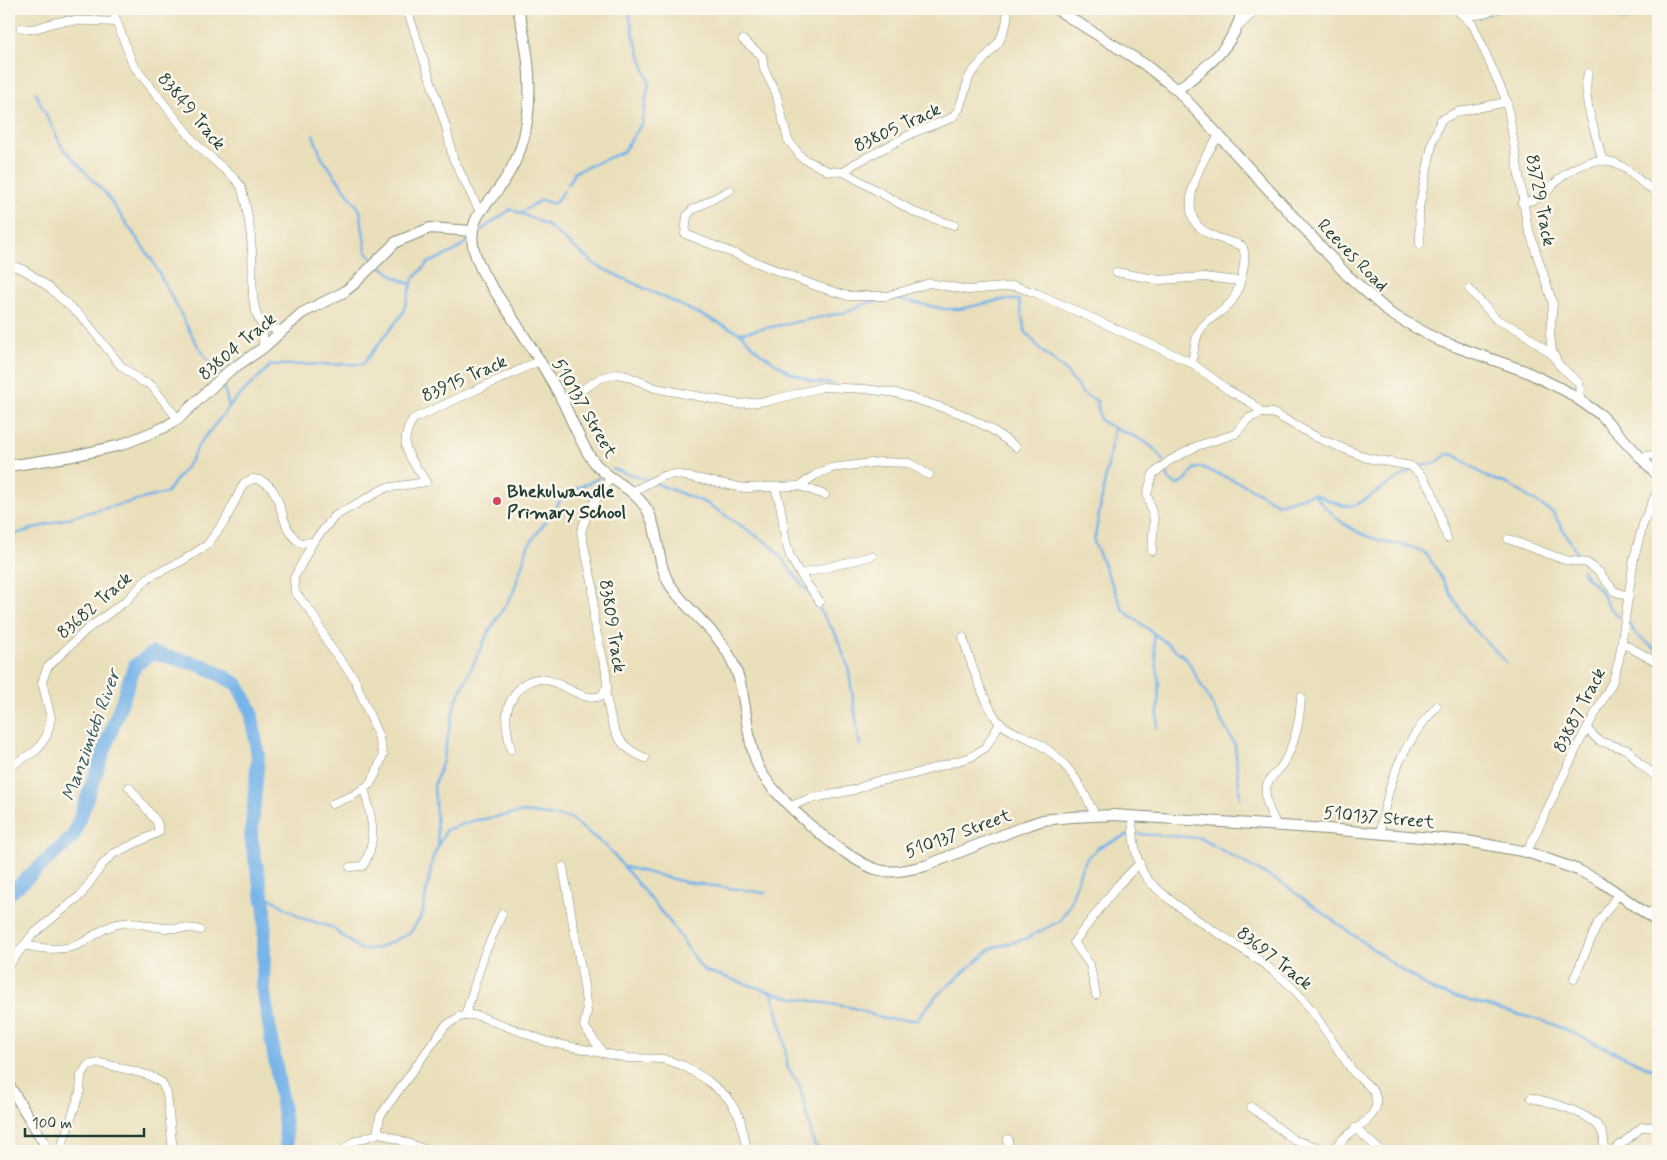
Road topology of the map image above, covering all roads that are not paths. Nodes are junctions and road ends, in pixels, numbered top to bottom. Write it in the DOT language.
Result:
graph roads {
  1 [pos="112,9"];
  2 [pos="407,9"];
  3 [pos="519,9"];
  4 [pos="1008,9"];
  5 [pos="1242,9"];
  6 [pos="1257,9"];
  7 [pos="1456,9"];
  8 [pos="1498,9"];
  9 [pos="1542,9"];
  10 [pos="1556,9"];
  11 [pos="1598,9"];
  12 [pos="1639,9"];
  13 [pos="1060,10"];
  14 [pos="1466,16"];
  15 [pos="116,22"];
  16 [pos="1238,27"];
  17 [pos="21,28"];
  18 [pos="743,40"];
  19 [pos="1588,73"];
  20 [pos="1177,90"];
  21 [pos="1507,102"];
  22 [pos="1220,135"];
  23 [pos="1602,161"];
  24 [pos="847,169"];
  25 [pos="730,190"];
  26 [pos="1658,191"];
  27 [pos="1522,202"];
  28 [pos="480,212"];
  29 [pos="954,225"];
  30 [pos="472,231"];
  31 [pos="1420,244"];
  32 [pos="9,264"];
  33 [pos="1116,272"];
  34 [pos="1239,281"];
  35 [pos="1469,289"];
  36 [pos="263,327"];
  37 [pos="282,330"];
  38 [pos="263,348"];
  39 [pos="1554,356"];
  40 [pos="539,361"];
  41 [pos="1192,363"];
  42 [pos="1580,399"];
  43 [pos="562,402"];
  44 [pos="1262,413"];
  45 [pos="178,419"];
  46 [pos="1016,447"];
  47 [pos="1658,454"];
  48 [pos="1642,457"];
  49 [pos="9,466"];
  50 [pos="929,475"];
  51 [pos="1658,476"];
  52 [pos="611,477"];
  53 [pos="800,486"];
  54 [pos="774,487"];
  55 [pos="1658,489"];
  56 [pos="631,492"];
  57 [pos="825,494"];
  58 [pos="1447,538"];
  59 [pos="1508,539"];
  60 [pos="313,542"];
  61 [pos="1152,550"];
  62 [pos="872,556"];
  63 [pos="801,574"];
  64 [pos="1629,597"];
  65 [pos="820,602"];
  66 [pos="963,637"];
  67 [pos="1622,643"];
  68 [pos="1658,664"];
  69 [pos="605,690"];
  70 [pos="1301,697"];
  71 [pos="1437,706"];
  72 [pos="1000,722"];
  73 [pos="1588,730"];
  74 [pos="511,749"];
  75 [pos="646,758"];
  76 [pos="9,767"];
  77 [pos="1658,778"];
  78 [pos="129,787"];
  79 [pos="364,788"];
  80 [pos="332,804"];
  81 [pos="790,806"];
  82 [pos="1095,815"];
  83 [pos="1132,817"];
  84 [pos="1277,826"];
  85 [pos="1380,834"];
  86 [pos="1527,852"];
  87 [pos="1140,863"];
  88 [pos="350,867"];
  89 [pos="562,867"];
  90 [pos="1619,893"];
  91 [pos="1658,908"];
  92 [pos="1648,913"];
  93 [pos="502,914"];
  94 [pos="1658,922"];
  95 [pos="200,930"];
  96 [pos="24,945"];
  97 [pos="9,965"];
  98 [pos="1574,978"];
  99 [pos="1096,995"];
  100 [pos="465,1016"];
  101 [pos="603,1053"];
  102 [pos="9,1085"];
  103 [pos="1532,1098"];
  104 [pos="1252,1107"];
  105 [pos="1355,1128"];
  106 [pos="1658,1128"];
  107 [pos="378,1132"];
  108 [pos="1008,1138"];
  109 [pos="49,1151"];
  110 [pos="60,1151"];
  111 [pos="173,1151"];
  112 [pos="342,1151"];
  113 [pos="429,1151"];
  114 [pos="747,1151"];
  115 [pos="1008,1151"];
  116 [pos="1332,1151"];
  117 [pos="1381,1151"];
  118 [pos="1603,1151"];
  119 [pos="1613,1151"];
  1 -- 15 [label="street, 83849 Track"];
  2 -- 28 [label="street"];
  3 -- 28 [label="street"];
  4 -- 24 [label="street, 83805 Track"];
  5 -- 16 [label="street"];
  6 -- 16 [label="street"];
  7 -- 14 [label="street, 83729 Track"];
  8 -- 14 [label="street"];
  9 -- 10 [label="street"];
  11 -- 12 [label="street"];
  13 -- 20 [label="street, Reeves Road"];
  14 -- 21 [label="street, 83729 Track"];
  15 -- 17 [label="street"];
  15 -- 36 [label="street, 83849 Track"];
  16 -- 20 [label="street"];
  18 -- 24 [label="street"];
  19 -- 23 [label="street"];
  20 -- 22 [label="street, Reeves Road"];
  21 -- 27 [label="street, 83729 Track"];
  21 -- 31 [label="street"];
  22 -- 34 [label="street"];
  22 -- 42 [label="street, Reeves Road"];
  23 -- 26 [label="street"];
  23 -- 27 [label="street"];
  24 -- 29 [label="street"];
  25 -- 41 [label="street"];
  27 -- 39 [label="street, 83729 Track"];
  28 -- 30 [label="street"];
  30 -- 37 [label="street, 83804 Track"];
  30 -- 40 [label="street, 510137 Street"];
  32 -- 45 [label="street"];
  33 -- 34 [label="street"];
  34 -- 41 [label="street"];
  35 -- 39 [label="street"];
  36 -- 37 [label="street"];
  36 -- 38 [label="street"];
  37 -- 38 [label="street, 83804 Track"];
  38 -- 45 [label="street, 83804 Track"];
  39 -- 42 [label="street"];
  40 -- 43 [label="street, 510137 Street"];
  40 -- 60 [label="street, 83915 Track"];
  41 -- 44 [label="street"];
  42 -- 48 [label="street, Reeves Road"];
  43 -- 46 [label="street"];
  43 -- 52 [label="street, 510137 Street"];
  44 -- 58 [label="street"];
  44 -- 61 [label="street"];
  45 -- 49 [label="street, 83804 Track"];
  47 -- 48 [label="street"];
  48 -- 51 [label="street, Reeves Road"];
  50 -- 53 [label="street"];
  52 -- 56 [label="street, 510137 Street"];
  52 -- 69 [label="street, 83809 Track"];
  53 -- 54 [label="street"];
  53 -- 57 [label="street"];
  54 -- 56 [label="street"];
  54 -- 63 [label="street"];
  55 -- 64 [label="street, 83887 Track"];
  56 -- 81 [label="street, 510137 Street"];
  59 -- 64 [label="street"];
  60 -- 76 [label="street, 83682 Track"];
  60 -- 79 [label="street"];
  62 -- 63 [label="street"];
  63 -- 65 [label="street"];
  64 -- 67 [label="street, 83887 Track"];
  66 -- 72 [label="street"];
  67 -- 68 [label="street"];
  67 -- 73 [label="street, 83887 Track"];
  69 -- 74 [label="street, 83809 Track"];
  69 -- 75 [label="street"];
  70 -- 84 [label="street"];
  71 -- 85 [label="street"];
  72 -- 81 [label="street"];
  72 -- 82 [label="street"];
  73 -- 77 [label="street"];
  73 -- 86 [label="street, 83887 Track"];
  78 -- 96 [label="street"];
  79 -- 80 [label="street"];
  79 -- 88 [label="street"];
  81 -- 82 [label="street, 510137 Street"];
  82 -- 83 [label="street, 510137 Street"];
  83 -- 84 [label="street, 510137 Street"];
  83 -- 87 [label="street, 83697 Track"];
  84 -- 85 [label="street, 510137 Street"];
  85 -- 86 [label="street, 510137 Street"];
  86 -- 90 [label="street, 510137 Street"];
  87 -- 99 [label="street"];
  87 -- 105 [label="street, 83697 Track"];
  89 -- 101 [label="street"];
  90 -- 92 [label="street, 510137 Street"];
  90 -- 98 [label="street"];
  91 -- 92 [label="street"];
  92 -- 94 [label="street, 510137 Street"];
  93 -- 100 [label="street"];
  95 -- 96 [label="street"];
  96 -- 97 [label="street"];
  100 -- 101 [label="street"];
  100 -- 107 [label="street"];
  101 -- 114 [label="street"];
  102 -- 109 [label="street"];
  103 -- 118 [label="street"];
  104 -- 116 [label="street"];
  105 -- 116 [label="street, 83697 Track"];
  105 -- 117 [label="street"];
  106 -- 119 [label="street"];
  107 -- 112 [label="street"];
  107 -- 113 [label="street"];
  108 -- 115 [label="street"];
  110 -- 111 [label="street"];
}
